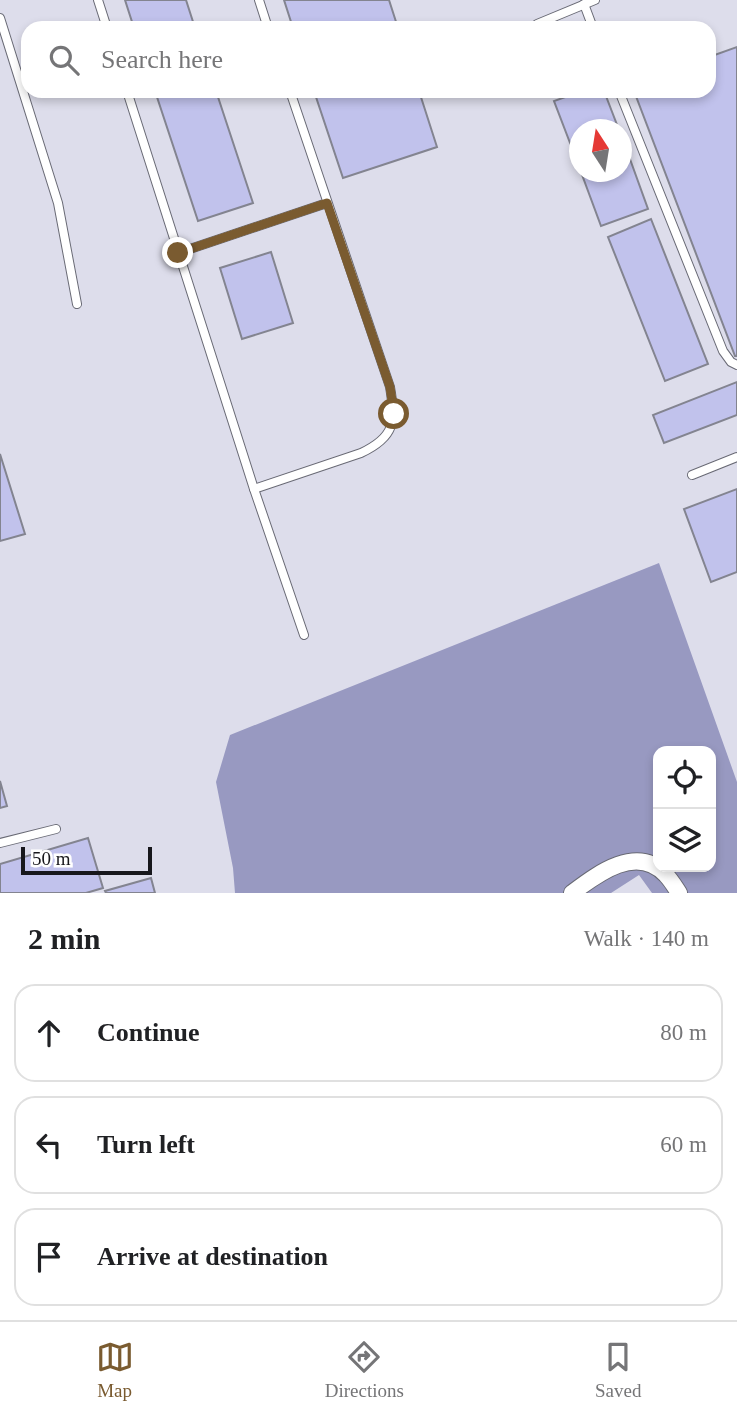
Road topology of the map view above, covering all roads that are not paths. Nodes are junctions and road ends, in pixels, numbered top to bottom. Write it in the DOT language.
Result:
graph roads {
  1 [pos="98,0"];
  2 [pos="259,0"];
  3 [pos="595,0"];
  4 [pos="584,4"];
  5 [pos="0,18"];
  6 [pos="105,21"];
  7 [pos="266,21"];
  8 [pos="544,21"];
  9 [pos="590,21"];
  10 [pos="21,85"];
  11 [pos="25,98"];
  12 [pos="129,98"];
  13 [pos="292,98"];
  14 [pos="621,98"];
  15 [pos="327,203"];
  16 [pos="178,253"];
  17 [pos="77,304"];
  18 [pos="737,365"];
  19 [pos="737,457"];
  20 [pos="692,475"];
  21 [pos="254,489"];
  22 [pos="304,635"];
  23 [pos="56,829"];
  24 [pos="0,843"];
  25 [pos="572,893"];
  26 [pos="679,893"];
  1 -- 6 [label="lane"];
  2 -- 7 [label="lane"];
  3 -- 4 [label="lane"];
  4 -- 8 [label="lane"];
  4 -- 9 [label="lane"];
  5 -- 10 [label="lane"];
  11 -- 17 [label="lane"];
  12 -- 16 [label="lane"];
  13 -- 15 [label="lane"];
  14 -- 18 [label="lane"];
  15 -- 16 [label="lane"];
  15 -- 21 [label="lane"];
  16 -- 21 [label="lane"];
  19 -- 20 [label="lane"];
  21 -- 22 [label="lane"];
  23 -- 24 [label="lane"];
  25 -- 26 [label="street"];
}
